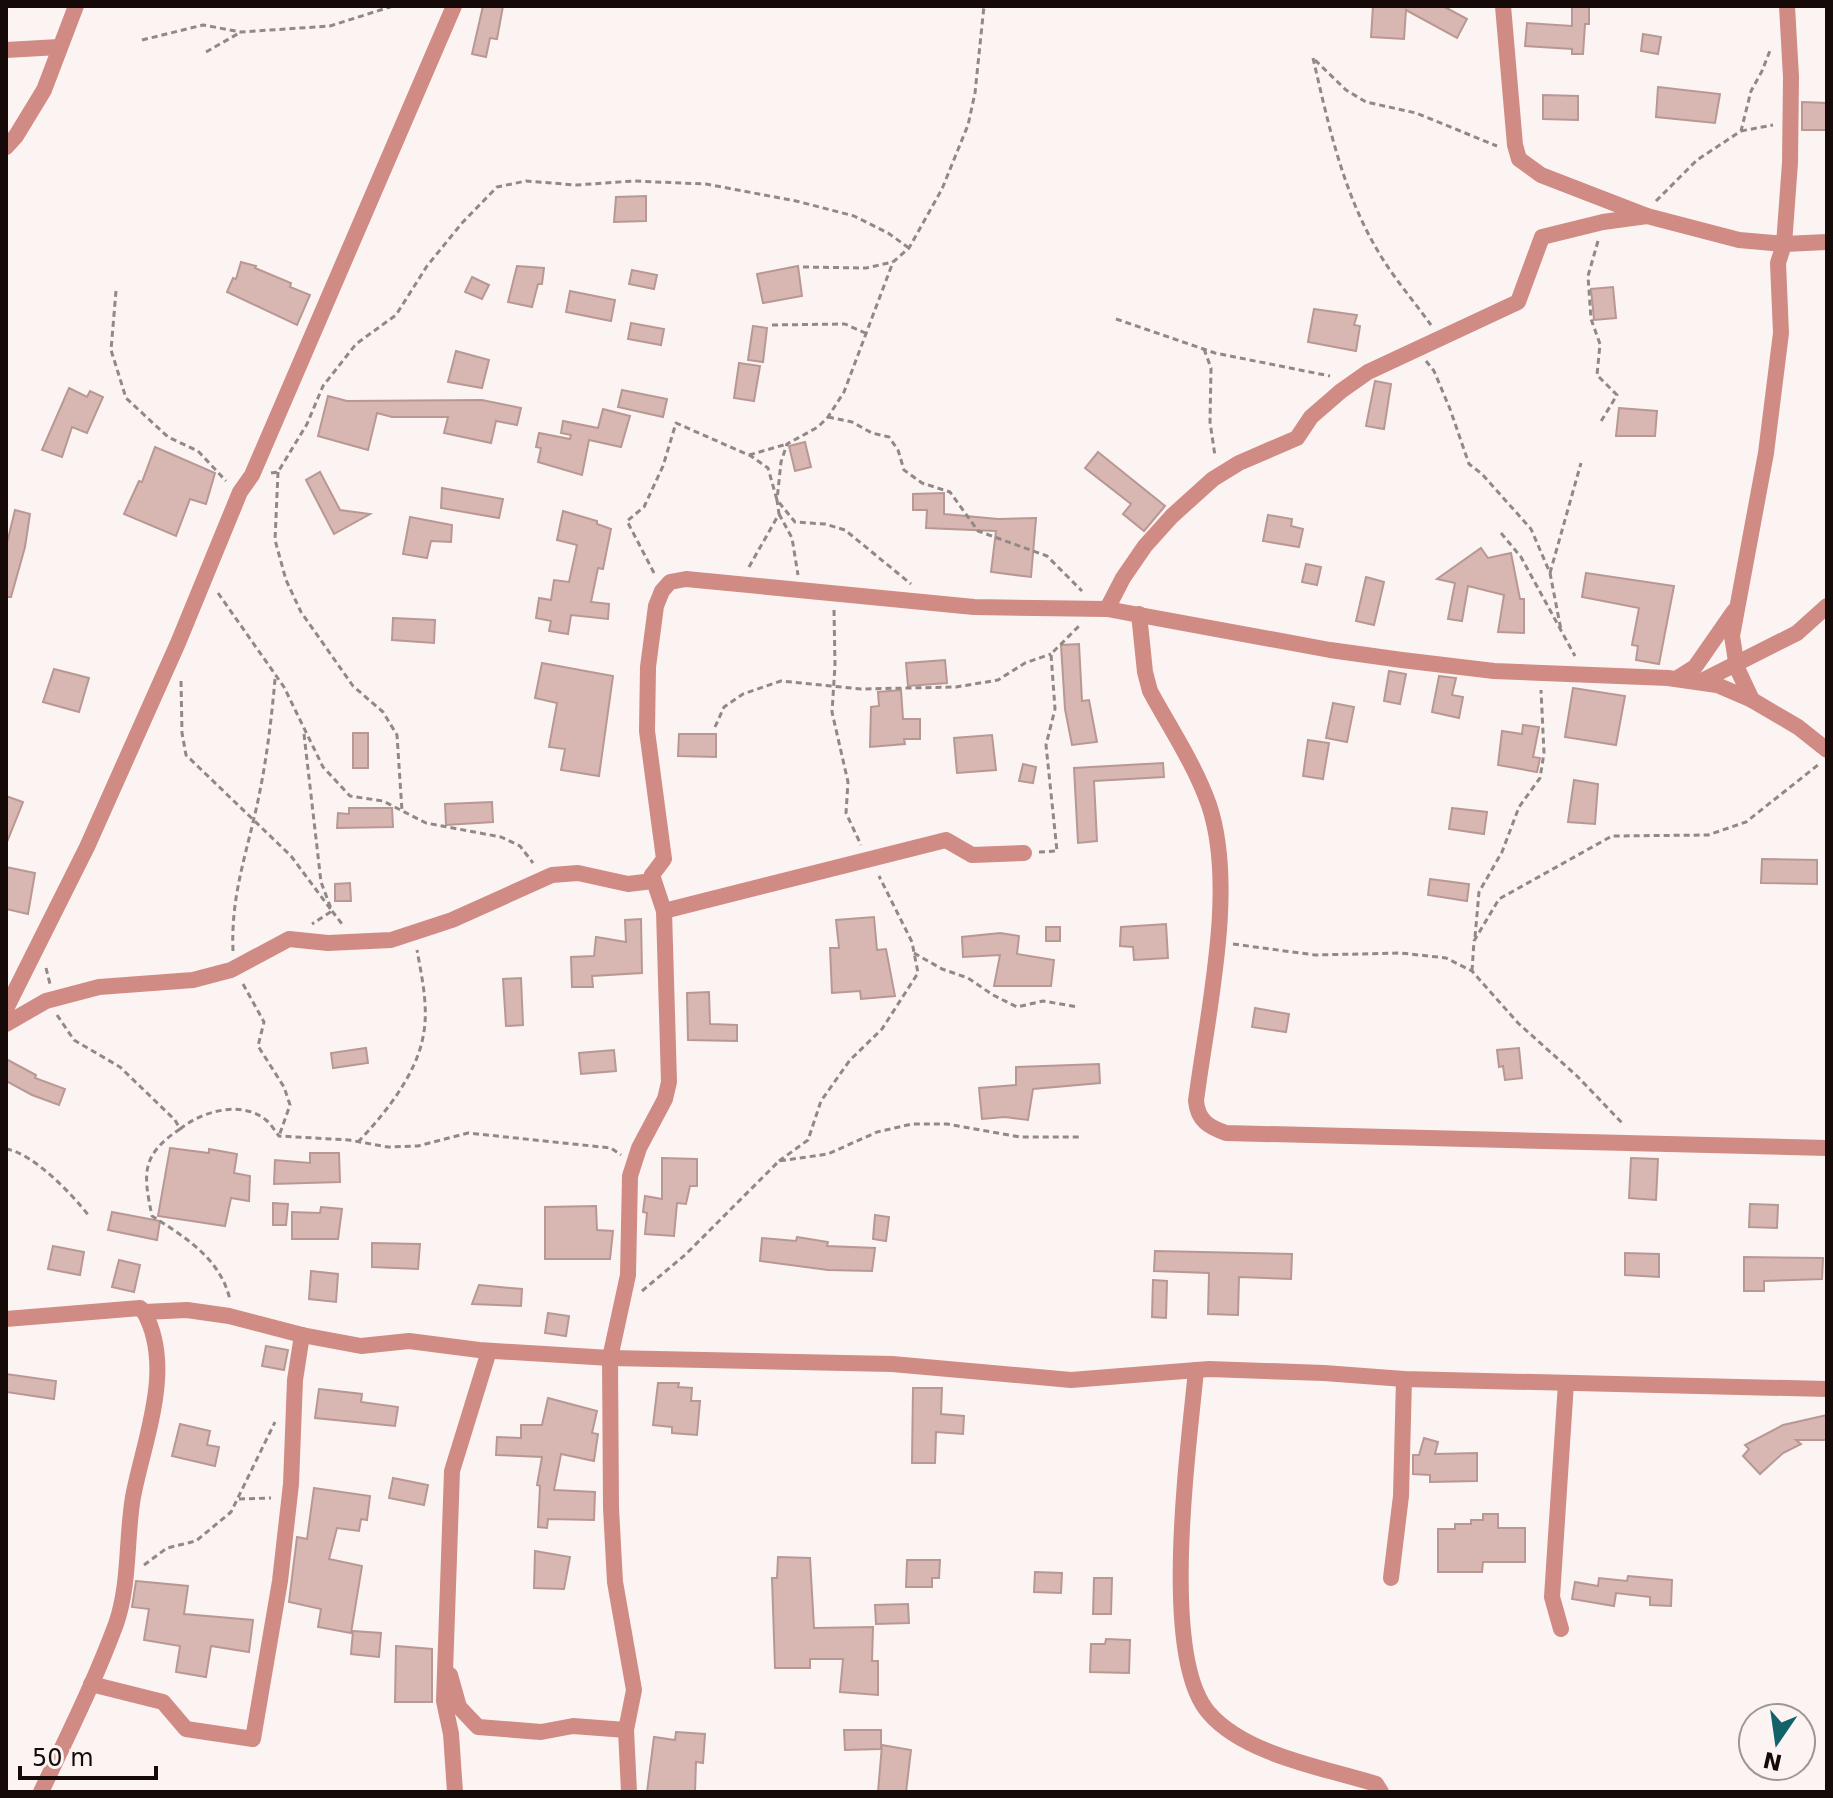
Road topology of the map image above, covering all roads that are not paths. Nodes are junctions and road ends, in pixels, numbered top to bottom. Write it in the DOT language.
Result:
graph roads {
  1 [pos="76,6"];
  2 [pos="454,6"];
  3 [pos="1503,6"];
  4 [pos="1787,6"];
  5 [pos="59,47"];
  6 [pos="6,50"];
  7 [pos="6,147"];
  8 [pos="1647,216"];
  9 [pos="1827,242"];
  10 [pos="1784,244"];
  11 [pos="1737,606"];
  12 [pos="1827,606"];
  13 [pos="1107,609"];
  14 [pos="1139,614"];
  15 [pos="1736,663"];
  16 [pos="1676,679"];
  17 [pos="1700,682"];
  18 [pos="1752,700"];
  19 [pos="1827,750"];
  20 [pos="1024,853"];
  21 [pos="652,875"];
  22 [pos="664,911"];
  23 [pos="6,1009"];
  24 [pos="6,1024"];
  25 [pos="1827,1148"];
  26 [pos="144,1312"];
  27 [pos="6,1319"];
  28 [pos="302,1335"];
  29 [pos="489,1351"];
  30 [pos="610,1358"];
  31 [pos="1196,1370"];
  32 [pos="1404,1379"];
  33 [pos="1566,1383"];
  34 [pos="1827,1389"];
  35 [pos="1391,1578"];
  36 [pos="1561,1629"];
  37 [pos="445,1654"];
  38 [pos="91,1684"];
  39 [pos="626,1730"];
  40 [pos="41,1792"];
  41 [pos="455,1792"];
  42 [pos="629,1792"];
  43 [pos="1381,1792"];
  1 -- 5 [label="street"];
  2 -- 23 [label="street"];
  3 -- 8 [label="street"];
  4 -- 10 [label="street"];
  5 -- 6 [label="street"];
  5 -- 7 [label="street"];
  8 -- 10 [label="street"];
  8 -- 13 [label="street"];
  9 -- 10 [label="street"];
  10 -- 11 [label="street"];
  11 -- 15 [label="street"];
  11 -- 16 [label="street"];
  12 -- 15 [label="street"];
  13 -- 14 [label="street"];
  13 -- 21 [label="street"];
  14 -- 16 [label="street"];
  14 -- 25 [label="street"];
  15 -- 17 [label="street"];
  15 -- 18 [label="street"];
  16 -- 17 [label="street"];
  17 -- 18 [label="street"];
  18 -- 19 [label="street"];
  20 -- 22 [label="street"];
  21 -- 22 [label="street"];
  21 -- 24 [label="street"];
  22 -- 30 [label="street"];
  26 -- 27 [label="street"];
  26 -- 28 [label="street"];
  26 -- 38 [label="street"];
  28 -- 29 [label="street"];
  28 -- 38 [label="street"];
  29 -- 30 [label="street"];
  29 -- 37 [label="street"];
  30 -- 31 [label="street"];
  30 -- 39 [label="street"];
  31 -- 32 [label="street"];
  31 -- 43 [label="street"];
  32 -- 33 [label="street"];
  32 -- 35 [label="street"];
  33 -- 34 [label="street"];
  33 -- 36 [label="street"];
  37 -- 39 [label="street"];
  37 -- 41 [label="street"];
  38 -- 40 [label="street"];
  39 -- 42 [label="street"];
}
